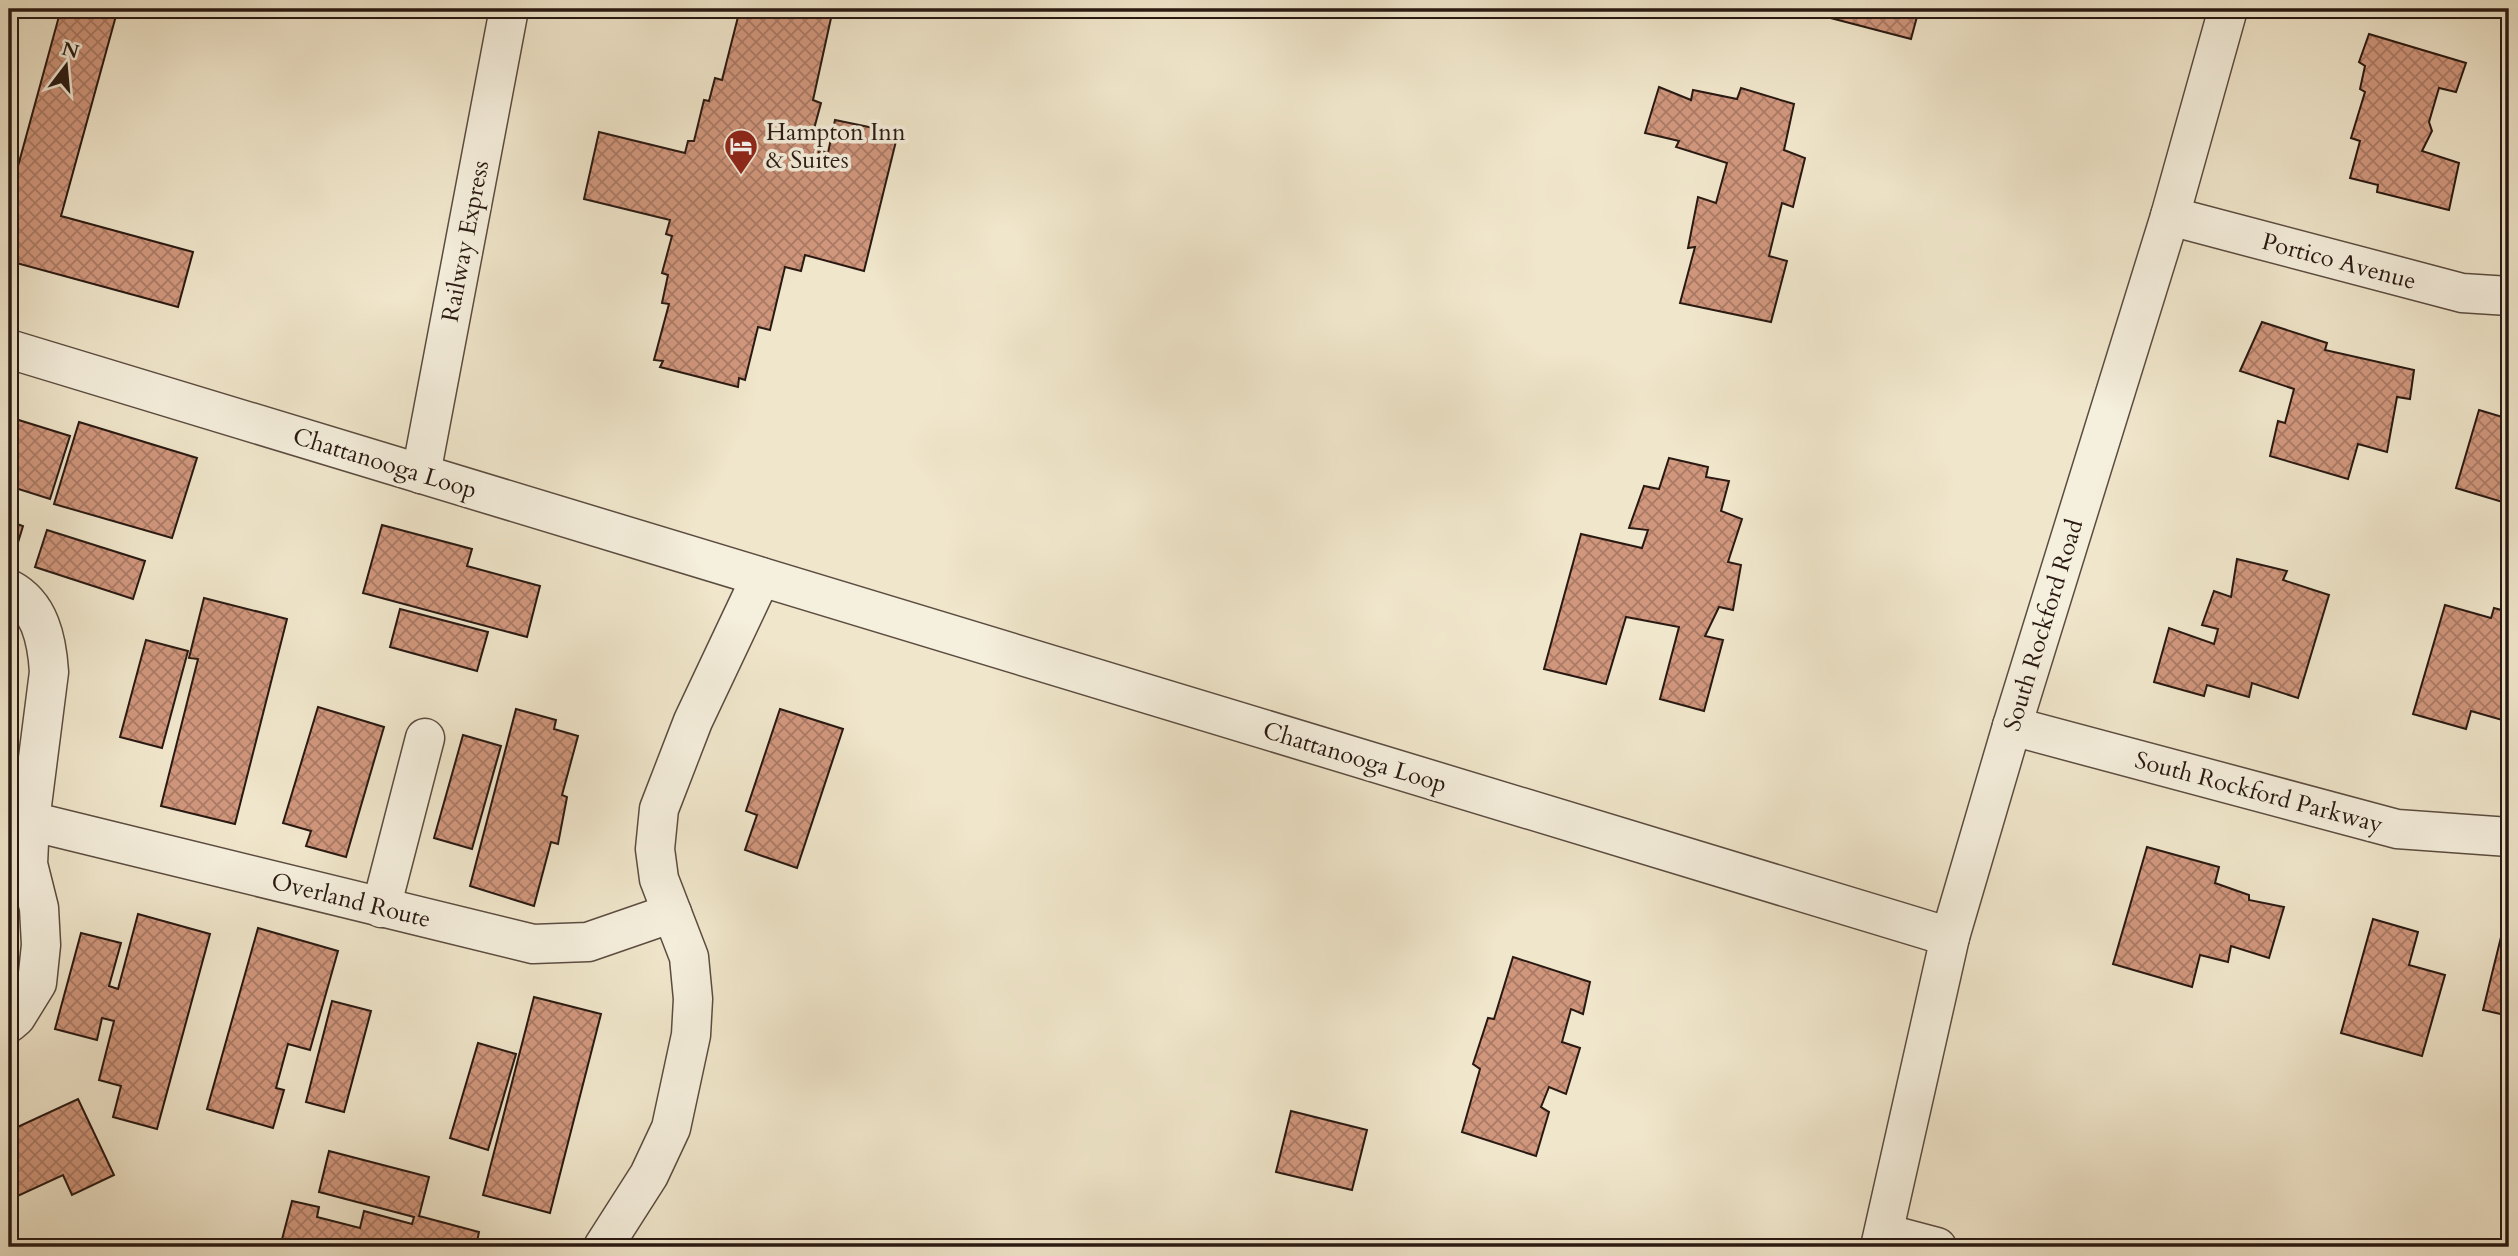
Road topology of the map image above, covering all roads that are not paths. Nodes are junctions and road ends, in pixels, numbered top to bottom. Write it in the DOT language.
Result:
graph roads {
  1 [pos="509,9"];
  2 [pos="2228,9"];
  3 [pos="2170,216"];
  4 [pos="2509,296"];
  5 [pos="9,349"];
  6 [pos="421,474"];
  7 [pos="761,576"];
  8 [pos="9,589"];
  9 [pos="2012,726"];
  10 [pos="425,738"];
  11 [pos="30,821"];
  12 [pos="2509,837"];
  13 [pos="381,908"];
  14 [pos="672,913"];
  15 [pos="1950,937"];
  16 [pos="9,1023"];
  17 [pos="1882,1240"];
  18 [pos="603,1247"];
  19 [pos="1937,1247"];
  1 -- 6 [label="street, Railway Express"];
  2 -- 3 [label="street, South Rockford Road"];
  3 -- 4 [label="street, Portico Avenue"];
  3 -- 9 [label="street, South Rockford Road"];
  5 -- 6 [label="street, Chattanooga Loop"];
  6 -- 7 [label="street, Chattanooga Loop"];
  7 -- 14 [label="street"];
  7 -- 15 [label="street, Chattanooga Loop"];
  8 -- 11 [label="street"];
  9 -- 12 [label="street, South Rockford Parkway"];
  9 -- 15 [label="street, South Rockford Road"];
  10 -- 13 [label="street"];
  11 -- 13 [label="street, Overland Route"];
  11 -- 16 [label="street"];
  13 -- 14 [label="street, Overland Route"];
  14 -- 18 [label="street"];
  15 -- 17 [label="street, South Rockford Road"];
  17 -- 19 [label="street"];
}
